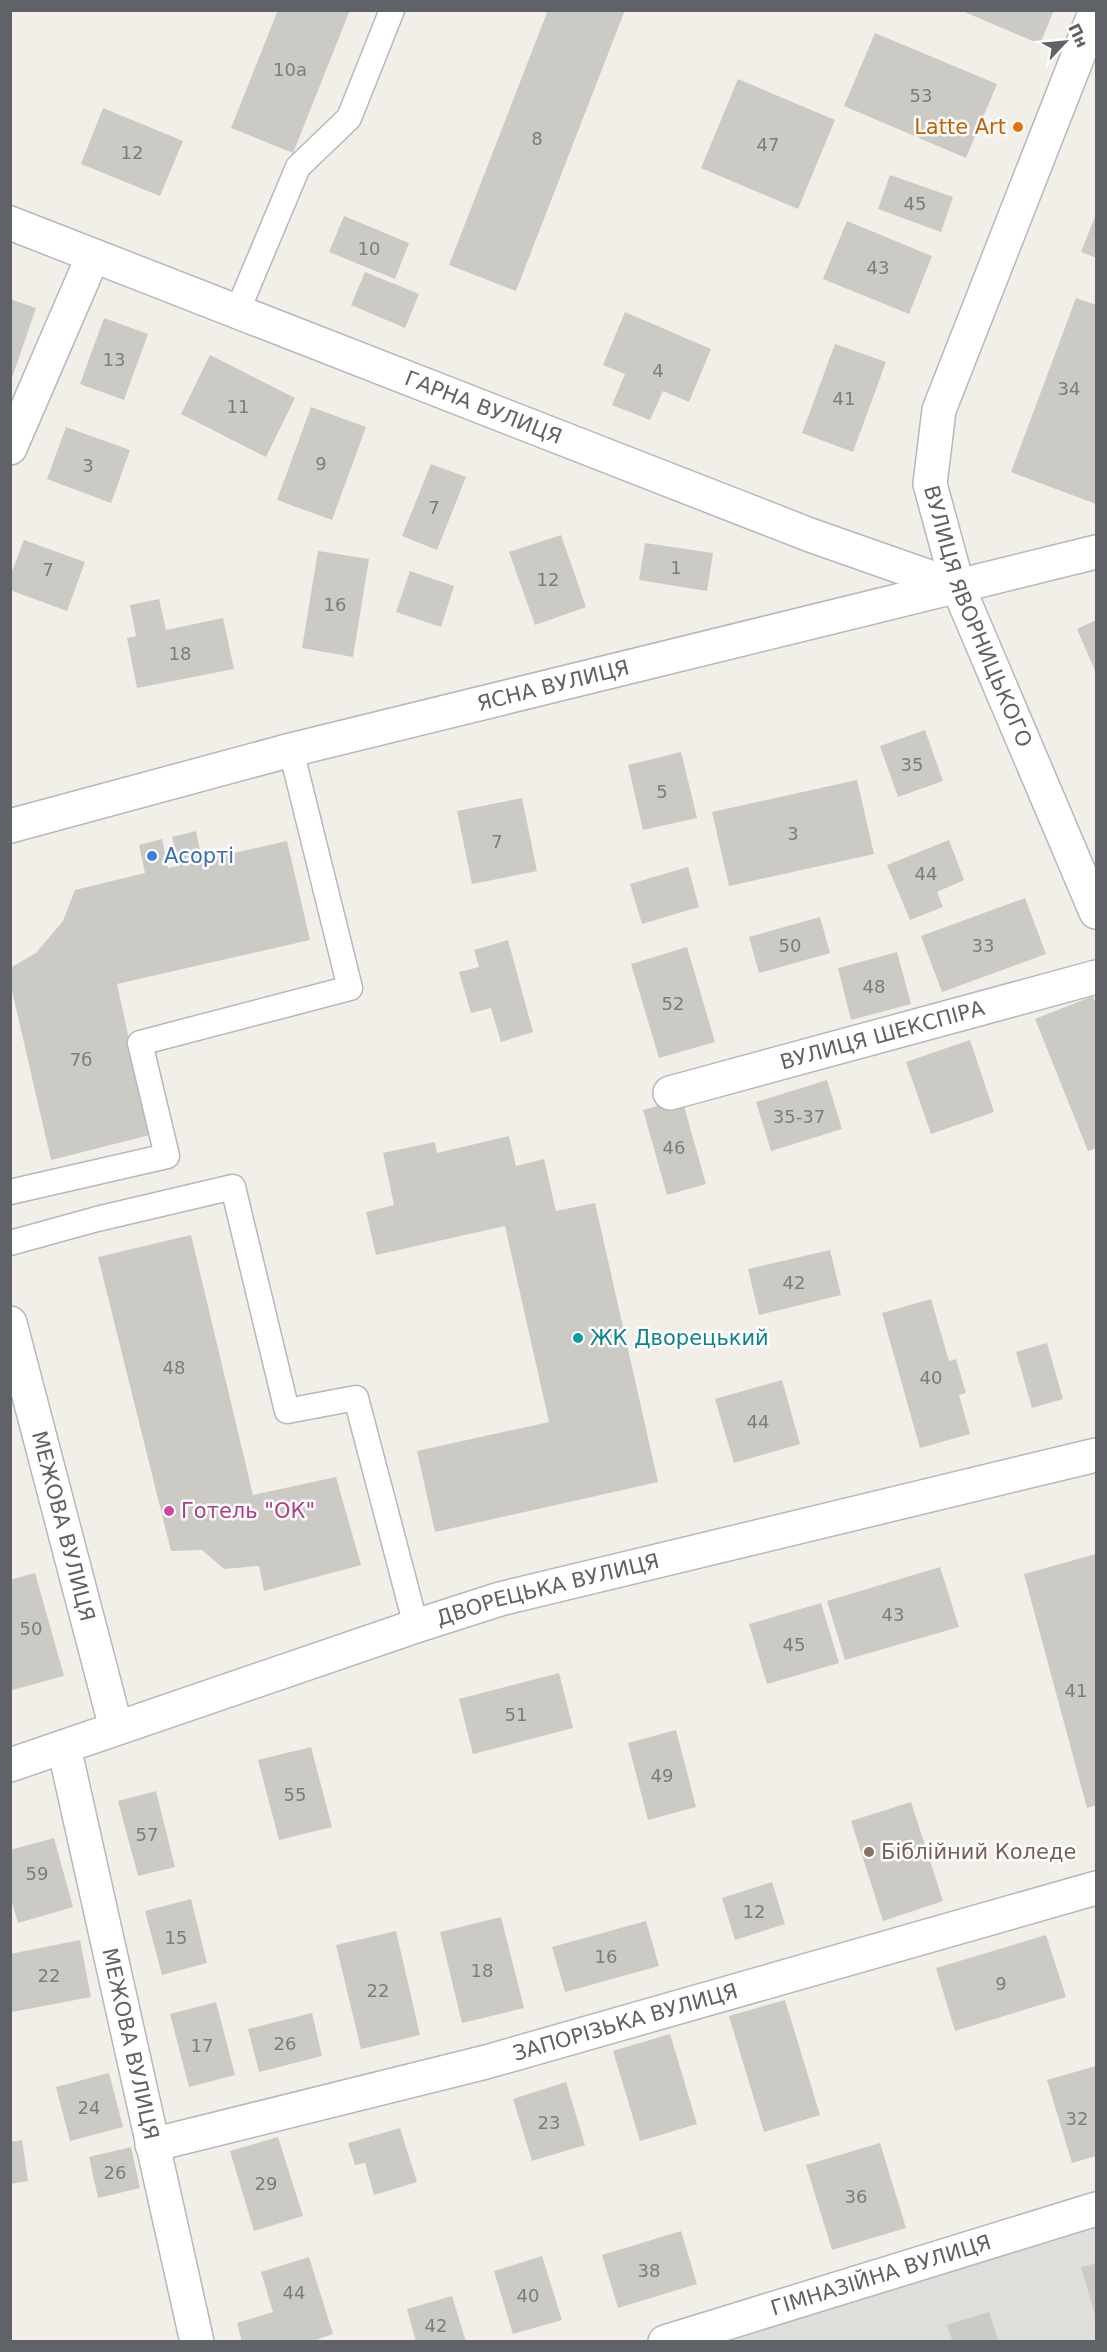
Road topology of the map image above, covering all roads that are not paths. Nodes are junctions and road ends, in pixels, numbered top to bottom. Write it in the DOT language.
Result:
graph roads {
  1 [pos="392,10"];
  2 [pos="1096,10"];
  3 [pos="10,223"];
  4 [pos="93,256"];
  5 [pos="237,312"];
  6 [pos="10,448"];
  7 [pos="1096,552"];
  8 [pos="958,587"];
  9 [pos="291,750"];
  10 [pos="10,826"];
  11 [pos="1096,912"];
  12 [pos="1096,977"];
  13 [pos="670,1093"];
  14 [pos="10,1192"];
  15 [pos="10,1243"];
  16 [pos="10,1323"];
  17 [pos="1096,1455"];
  18 [pos="416,1626"];
  19 [pos="116,1728"];
  20 [pos="64,1747"];
  21 [pos="10,1765"];
  22 [pos="1096,1888"];
  23 [pos="152,2145"];
  24 [pos="1096,2210"];
  25 [pos="197,2342"];
  26 [pos="665,2342"];
  1 -- 5 [label="lane"];
  2 -- 8 [label="street, ВУЛИЦЯ ЯВОРНИЦЬКОГО"];
  3 -- 4 [label="street, ГАРНА ВУЛИЦЯ"];
  4 -- 5 [label="street, ГАРНА ВУЛИЦЯ"];
  4 -- 6 [label="street"];
  5 -- 8 [label="street, ГАРНА ВУЛИЦЯ"];
  7 -- 8 [label="street, ЯСНА ВУЛИЦЯ"];
  8 -- 9 [label="street, ЯСНА ВУЛИЦЯ"];
  8 -- 11 [label="street, ВУЛИЦЯ ЯВОРНИЦЬКОГО"];
  9 -- 10 [label="street, ЯСНА ВУЛИЦЯ"];
  9 -- 14 [label="lane"];
  12 -- 13 [label="street, ВУЛИЦЯ ШЕКСПІРА"];
  15 -- 18 [label="lane"];
  16 -- 19 [label="street, МЕЖОВА ВУЛИЦЯ"];
  17 -- 18 [label="street, ДВОРЕЦЬКА ВУЛИЦЯ"];
  18 -- 19 [label="street, ДВОРЕЦЬКА ВУЛИЦЯ"];
  19 -- 20 [label="street, ДВОРЕЦЬКА ВУЛИЦЯ"];
  20 -- 21 [label="street, ДВОРЕЦЬКА ВУЛИЦЯ"];
  20 -- 23 [label="street, МЕЖОВА ВУЛИЦЯ"];
  22 -- 23 [label="street, ЗАПОРІЗЬКА ВУЛИЦЯ"];
  23 -- 25 [label="street, МЕЖОВА ВУЛИЦЯ"];
  24 -- 26 [label="street, ГІМНАЗІЙНА ВУЛИЦЯ"];
}
